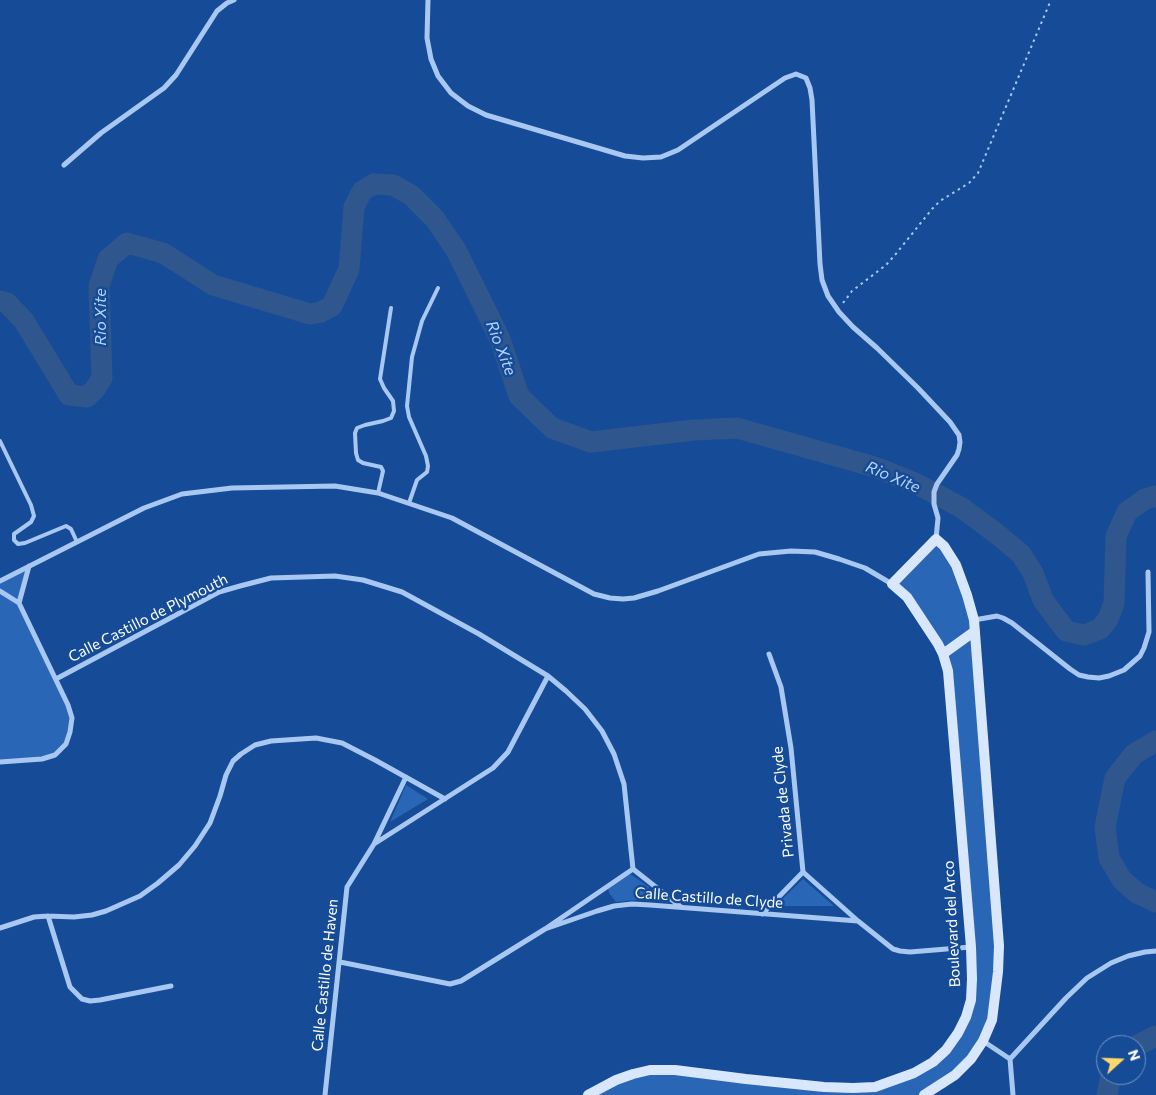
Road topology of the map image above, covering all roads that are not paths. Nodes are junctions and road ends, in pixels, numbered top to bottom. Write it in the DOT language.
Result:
graph roads {
  1 [pos="234,0"];
  2 [pos="428,0"];
  3 [pos="64,164"];
  4 [pos="438,288"];
  5 [pos="392,308"];
  6 [pos="0,441"];
  7 [pos="378,493"];
  8 [pos="409,503"];
  9 [pos="936,539"];
  10 [pos="77,542"];
  11 [pos="29,566"];
  12 [pos="1148,572"];
  13 [pos="0,581"];
  14 [pos="892,584"];
  15 [pos="0,591"];
  16 [pos="19,603"];
  17 [pos="974,620"];
  18 [pos="975,632"];
  19 [pos="769,654"];
  20 [pos="943,654"];
  21 [pos="548,676"];
  22 [pos="56,679"];
  23 [pos="0,762"];
  24 [pos="406,777"];
  25 [pos="445,799"];
  26 [pos="374,844"];
  27 [pos="633,869"];
  28 [pos="803,872"];
  29 [pos="682,908"];
  30 [pos="762,914"];
  31 [pos="48,916"];
  32 [pos="858,921"];
  33 [pos="0,928"];
  34 [pos="545,929"];
  35 [pos="971,947"];
  36 [pos="1156,952"];
  37 [pos="340,962"];
  38 [pos="171,986"];
  39 [pos="983,1041"];
  40 [pos="1010,1059"];
  41 [pos="325,1095"];
  42 [pos="588,1095"];
  43 [pos="924,1095"];
  44 [pos="1013,1095"];
  1 -- 3 [label="street"];
  2 -- 9 [label="street"];
  4 -- 8 [label="lane"];
  5 -- 7 [label="lane"];
  6 -- 10 [label="lane"];
  7 -- 8 [label="street"];
  7 -- 10 [label="street"];
  8 -- 14 [label="street"];
  9 -- 14 [label="street"];
  9 -- 17 [label="street"];
  10 -- 11 [label="street"];
  11 -- 13 [label="street"];
  11 -- 16 [label="street"];
  12 -- 17 [label="street"];
  14 -- 20 [label="street, Boulevard del Arco"];
  15 -- 16 [label="street"];
  16 -- 22 [label="street"];
  17 -- 18 [label="street"];
  18 -- 20 [label="street"];
  18 -- 39 [label="street"];
  19 -- 28 [label="street, Privada de Clyde"];
  20 -- 35 [label="street, Boulevard del Arco"];
  21 -- 22 [label="street, Calle Castillo de Plymouth"];
  21 -- 25 [label="street, Calle Castillo de Haven"];
  21 -- 27 [label="street, Calle Castillo de Plymouth"];
  22 -- 23 [label="street"];
  24 -- 25 [label="street"];
  24 -- 26 [label="street"];
  24 -- 31 [label="street"];
  25 -- 26 [label="street, Calle Castillo de Haven"];
  26 -- 37 [label="street, Calle Castillo de Haven"];
  27 -- 29 [label="street"];
  27 -- 34 [label="street"];
  28 -- 30 [label="street, Privada de Clyde"];
  28 -- 32 [label="street, Privada de Clyde"];
  29 -- 30 [label="street, Calle Castillo de Clyde"];
  29 -- 34 [label="street, Calle Castillo de Clyde"];
  30 -- 32 [label="street, Calle Castillo de Clyde"];
  31 -- 33 [label="street"];
  31 -- 38 [label="street"];
  32 -- 35 [label="street, Privada de Clyde"];
  34 -- 37 [label="street, Calle Castillo de Clyde"];
  35 -- 42 [label="street, Boulevard del Arco"];
  36 -- 40 [label="street"];
  37 -- 41 [label="street, Calle Castillo de Haven"];
  39 -- 40 [label="street"];
  39 -- 43 [label="street"];
  40 -- 44 [label="street"];
}
